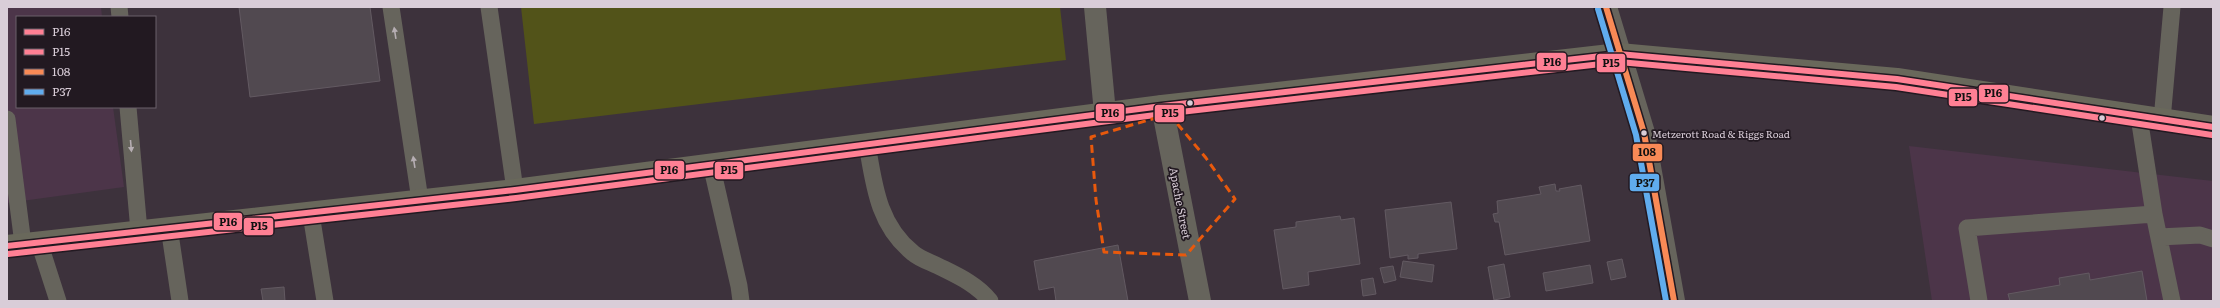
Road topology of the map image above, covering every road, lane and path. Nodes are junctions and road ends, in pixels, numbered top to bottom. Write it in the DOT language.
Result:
graph roads {
  1 [pos="391,7"];
  2 [pos="489,7"];
  3 [pos="1095,7"];
  4 [pos="1606,7"];
  5 [pos="2172,7"];
  6 [pos="1619,54"];
  7 [pos="1162,106"];
  8 [pos="128,108"];
  9 [pos="1104,113"];
  10 [pos="2139,117"];
  11 [pos="7,119"];
  12 [pos="2162,120"];
  13 [pos="2213,127"];
  14 [pos="867,144"];
  15 [pos="711,164"];
  16 [pos="515,190"];
  17 [pos="420,200"];
  18 [pos="310,214"];
  19 [pos="2154,214"];
  20 [pos="169,227"];
  21 [pos="139,231"];
  22 [pos="2159,237"];
  23 [pos="2213,239"];
  24 [pos="23,244"];
  25 [pos="58,301"];
  26 [pos="180,301"];
  27 [pos="325,301"];
  28 [pos="741,301"];
  29 [pos="990,301"];
  30 [pos="1200,301"];
  31 [pos="1674,301"];
  32 [pos="1979,301"];
  33 [pos="2172,301"];
  17 -- 1 [label="lane, one-way"];
  2 -- 16 [label="lane"];
  3 -- 9 [label="street"];
  4 -- 6 [label="street"];
  5 -- 12 [label="lane"];
  6 -- 7 [label="main road"];
  6 -- 10 [label="main road"];
  6 -- 31 [label="street"];
  7 -- 9 [label="main road"];
  7 -- 30 [label="street, Apache Street"];
  8 -- 21 [label="lane, one-way"];
  9 -- 14 [label="main road"];
  10 -- 12 [label="main road"];
  10 -- 19 [label="lane"];
  11 -- 24 [label="lane"];
  12 -- 13 [label="main road"];
  14 -- 15 [label="main road"];
  14 -- 29 [label="lane"];
  15 -- 16 [label="main road"];
  15 -- 28 [label="lane"];
  16 -- 17 [label="main road"];
  17 -- 18 [label="main road"];
  18 -- 20 [label="main road"];
  18 -- 27 [label="lane"];
  19 -- 22 [label="lane"];
  19 -- 32 [label="lane"];
  20 -- 21 [label="main road"];
  20 -- 26 [label="lane"];
  21 -- 24 [label="main road"];
  22 -- 23 [label="lane"];
  22 -- 33 [label="lane"];
  24 -- 25 [label="lane"];
}
